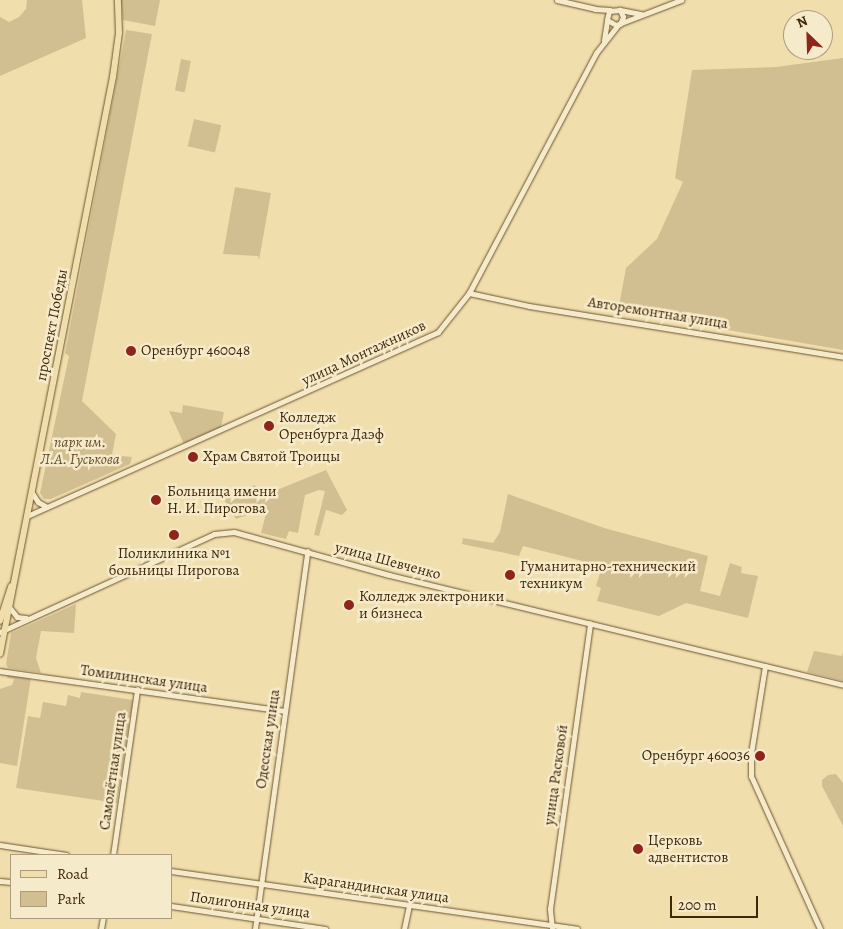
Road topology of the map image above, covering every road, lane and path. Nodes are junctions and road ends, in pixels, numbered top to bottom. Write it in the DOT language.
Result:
graph roads {
  1 [pos="118,0"];
  2 [pos="557,0"];
  3 [pos="681,0"];
  4 [pos="595,10"];
  5 [pos="611,10"];
  6 [pos="620,10"];
  7 [pos="642,14"];
  8 [pos="607,20"];
  9 [pos="620,24"];
  10 [pos="604,41"];
  11 [pos="469,293"];
  12 [pos="843,357"];
  13 [pos="32,493"];
  14 [pos="48,507"];
  15 [pos="28,516"];
  16 [pos="307,552"];
  17 [pos="14,583"];
  18 [pos="9,607"];
  19 [pos="29,618"];
  20 [pos="0,621"];
  21 [pos="590,624"];
  22 [pos="2,631"];
  23 [pos="0,654"];
  24 [pos="765,666"];
  25 [pos="0,672"];
  26 [pos="843,684"];
  27 [pos="138,690"];
  28 [pos="284,711"];
  29 [pos="0,845"];
  30 [pos="59,854"];
  31 [pos="113,854"];
  32 [pos="172,871"];
  33 [pos="261,884"];
  34 [pos="408,905"];
  35 [pos="172,906"];
  36 [pos="256,919"];
  37 [pos="552,927"];
  38 [pos="255,929"];
  39 [pos="325,929"];
  40 [pos="404,929"];
  41 [pos="577,929"];
  42 [pos="820,929"];
  1 -- 13 [label="main road, проспект Победы"];
  2 -- 4 [label="main road"];
  3 -- 7 [label="main road, улица Монтажников"];
  4 -- 5 [label="main road"];
  4 -- 8 [label="main road"];
  5 -- 6 [label="main road"];
  5 -- 8 [label="main road"];
  6 -- 7 [label="main road"];
  6 -- 9 [label="main road"];
  7 -- 9 [label="main road, улица Монтажников"];
  8 -- 9 [label="main road"];
  8 -- 10 [label="main road, улица Монтажников"];
  9 -- 10 [label="main road, улица Монтажников"];
  10 -- 11 [label="main road, улица Монтажников"];
  11 -- 12 [label="main road, Авторемонтная улица"];
  11 -- 14 [label="main road, улица Монтажников"];
  13 -- 14 [label="main road"];
  13 -- 15 [label="main road, проспект Победы"];
  14 -- 15 [label="main road, улица Монтажников"];
  15 -- 17 [label="main road, проспект Победы"];
  16 -- 19 [label="main road, улица Шевченко"];
  16 -- 21 [label="main road, улица Шевченко"];
  16 -- 28 [label="street, Одесская улица"];
  17 -- 18 [label="main road, проспект Победы"];
  17 -- 20 [label="main road"];
  18 -- 19 [label="main road"];
  18 -- 22 [label="main road, проспект Победы"];
  19 -- 22 [label="main road, улица Шевченко"];
  21 -- 24 [label="main road, улица Шевченко"];
  21 -- 37 [label="street, улица Расковой"];
  22 -- 23 [label="main road, проспект Победы"];
  24 -- 26 [label="main road, улица Шевченко"];
  24 -- 42 [label="main road"];
  25 -- 27 [label="street, Томилинская улица"];
  27 -- 28 [label="street, Томилинская улица"];
  27 -- 31 [label="street, Самолётная улица"];
  28 -- 33 [label="street, Одесская улица"];
  29 -- 30 [label="main road"];
  32 -- 33 [label="main road, Карагандинская улица"];
  33 -- 34 [label="main road, Карагандинская улица"];
  33 -- 36 [label="street, Одесская улица"];
  34 -- 37 [label="main road, Карагандинская улица"];
  34 -- 40 [label="main road"];
  35 -- 36 [label="main road, Полигонная улица"];
  36 -- 38 [label="street, Одесская улица"];
  36 -- 39 [label="main road, Полигонная улица"];
  37 -- 41 [label="main road, Карагандинская улица"];
}
